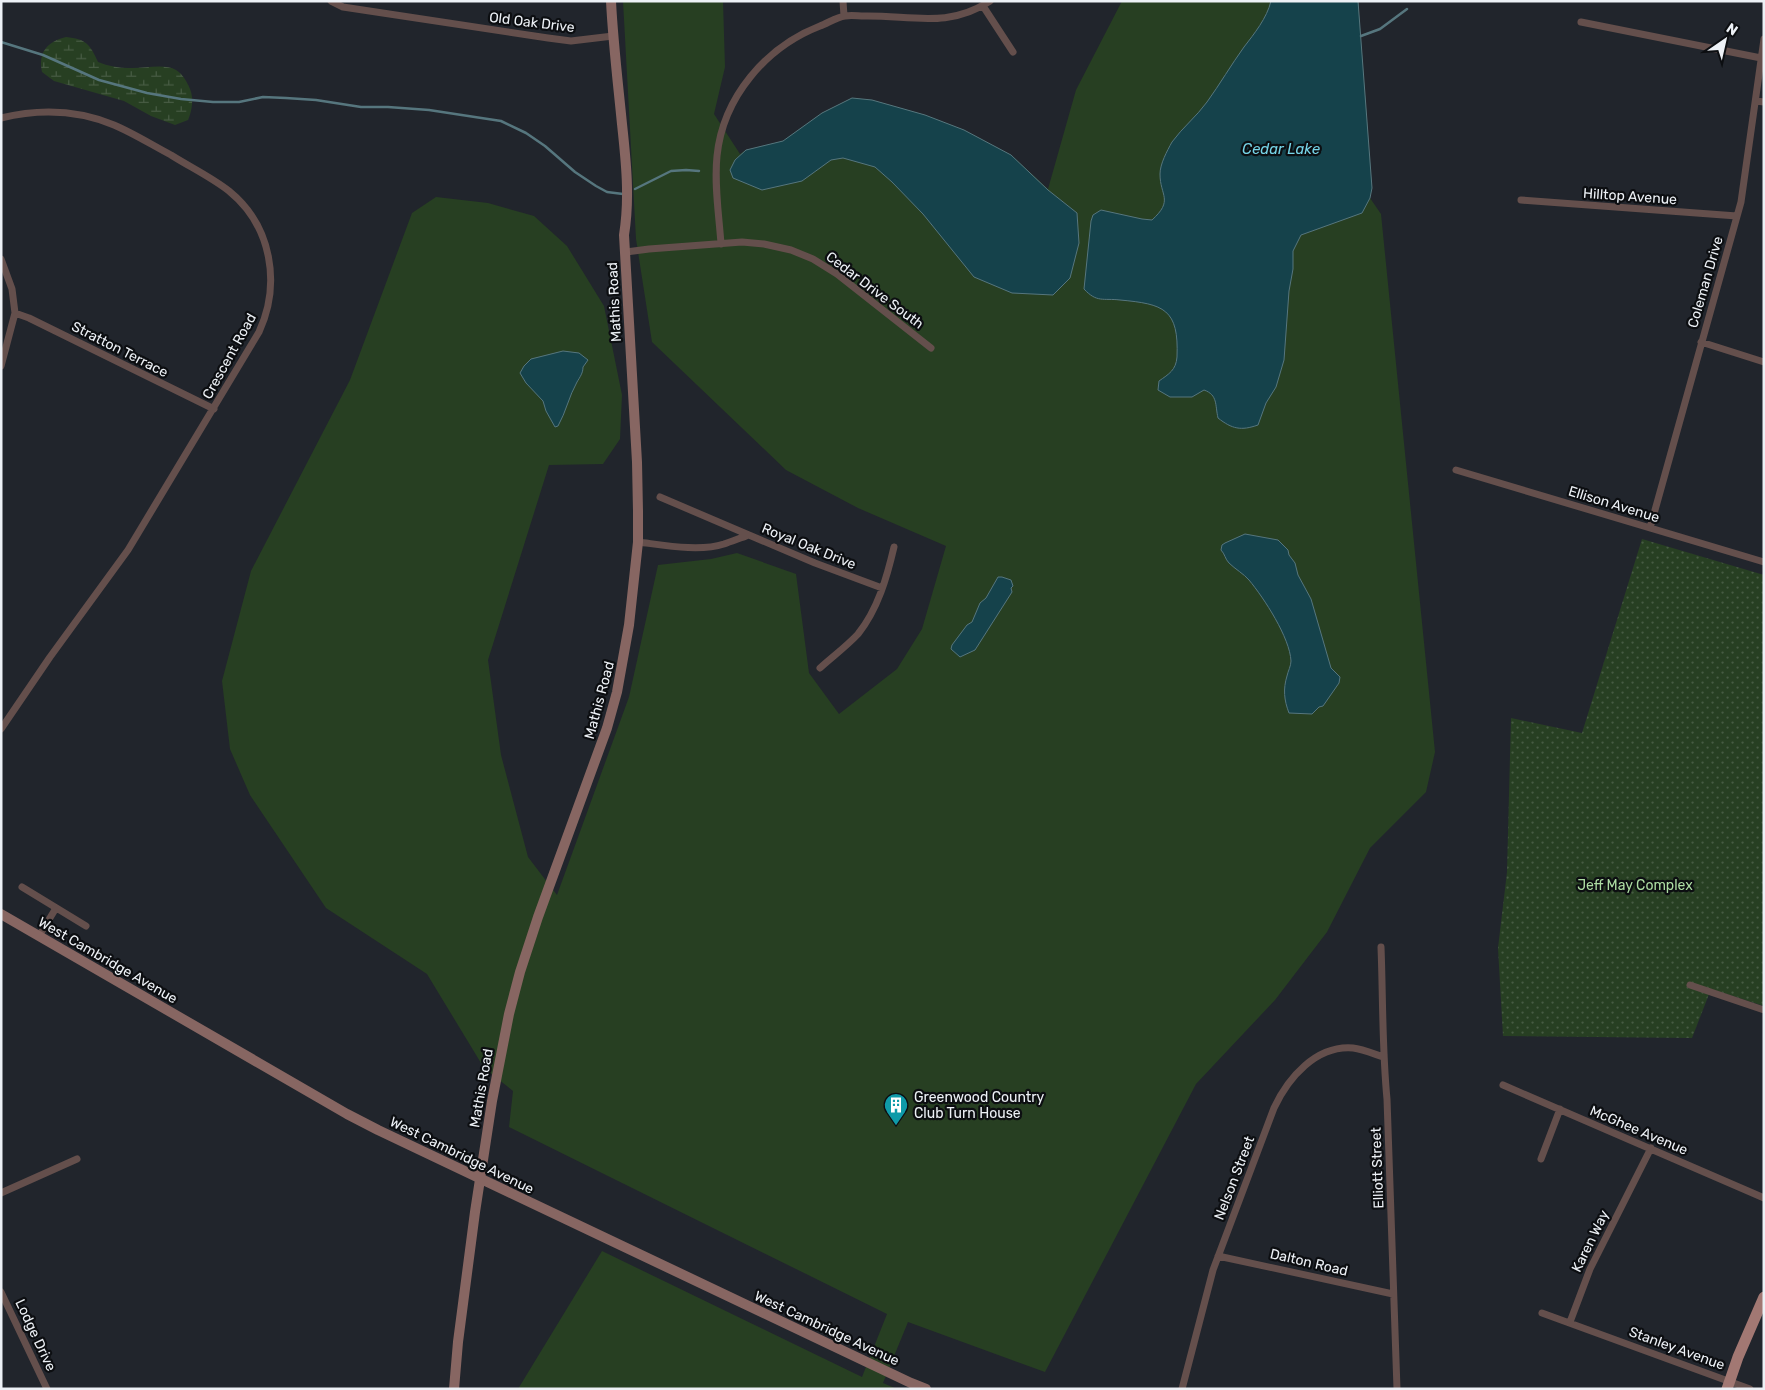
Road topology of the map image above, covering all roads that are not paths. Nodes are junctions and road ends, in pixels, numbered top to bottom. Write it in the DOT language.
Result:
graph roads {
  1 [pos="331,1"];
  2 [pos="611,1"];
  3 [pos="843,1"];
  4 [pos="986,3"];
  5 [pos="844,16"];
  6 [pos="1581,22"];
  7 [pos="613,36"];
  8 [pos="1764,39"];
  9 [pos="1013,52"];
  10 [pos="1761,58"];
  11 [pos="1760,102"];
  12 [pos="1,118"];
  13 [pos="1521,200"];
  14 [pos="1737,216"];
  15 [pos="721,244"];
  16 [pos="626,252"];
  17 [pos="1,259"];
  18 [pos="14,313"];
  19 [pos="1701,342"];
  20 [pos="931,348"];
  21 [pos="1764,362"];
  22 [pos="1,366"];
  23 [pos="214,409"];
  24 [pos="1456,470"];
  25 [pos="660,497"];
  26 [pos="1650,528"];
  27 [pos="750,535"];
  28 [pos="638,542"];
  29 [pos="894,547"];
  30 [pos="1764,562"];
  31 [pos="882,588"];
  32 [pos="820,668"];
  33 [pos="1,728"];
  34 [pos="22,887"];
  35 [pos="56,908"];
  36 [pos="1,914"];
  37 [pos="86,926"];
  38 [pos="39,936"];
  39 [pos="1381,947"];
  40 [pos="1690,985"];
  41 [pos="1764,1010"];
  42 [pos="1383,1057"];
  43 [pos="1503,1085"];
  44 [pos="1560,1109"];
  45 [pos="1651,1148"];
  46 [pos="1541,1158"];
  47 [pos="78,1159"];
  48 [pos="480,1179"];
  49 [pos="1,1193"];
  50 [pos="1764,1198"];
  51 [pos="1218,1256"];
  52 [pos="1,1292"];
  53 [pos="1393,1294"];
  54 [pos="1764,1297"];
  55 [pos="1542,1313"];
  56 [pos="1570,1322"];
  57 [pos="1728,1385"];
  58 [pos="47,1389"];
  59 [pos="454,1389"];
  60 [pos="926,1389"];
  61 [pos="1182,1389"];
  62 [pos="1396,1389"];
  63 [pos="1750,1389"];
  1 -- 7 [label="street, Old Oak Drive"];
  2 -- 7 [label="street, Mathis Road"];
  3 -- 5 [label="street"];
  4 -- 5 [label="street"];
  4 -- 9 [label="street"];
  5 -- 15 [label="street"];
  6 -- 10 [label="street"];
  7 -- 16 [label="street, Mathis Road"];
  8 -- 10 [label="street, Coleman Drive"];
  10 -- 11 [label="street, Coleman Drive"];
  11 -- 14 [label="street, Coleman Drive"];
  12 -- 23 [label="street, Crescent Road"];
  13 -- 14 [label="street, Hilltop Avenue"];
  14 -- 19 [label="street, Coleman Drive"];
  15 -- 16 [label="street, Cedar Drive South"];
  15 -- 20 [label="street, Cedar Drive South"];
  16 -- 28 [label="street, Mathis Road"];
  17 -- 18 [label="street"];
  18 -- 22 [label="street"];
  18 -- 23 [label="street, Stratton Terrace"];
  19 -- 21 [label="street"];
  19 -- 26 [label="street, Coleman Drive"];
  23 -- 33 [label="street, Crescent Road"];
  24 -- 26 [label="street, Ellison Avenue"];
  25 -- 27 [label="street"];
  26 -- 30 [label="street, Ellison Avenue"];
  27 -- 28 [label="street, Royal Oak Drive"];
  27 -- 31 [label="street, Royal Oak Drive"];
  28 -- 48 [label="street, Mathis Road"];
  29 -- 31 [label="street"];
  31 -- 32 [label="street"];
  34 -- 35 [label="street"];
  35 -- 37 [label="street"];
  35 -- 38 [label="street"];
  36 -- 38 [label="street, West Cambridge Avenue"];
  38 -- 48 [label="street, West Cambridge Avenue"];
  39 -- 42 [label="street, Elliott Street"];
  40 -- 41 [label="street"];
  42 -- 51 [label="street, Nelson Street"];
  42 -- 53 [label="street, Elliott Street"];
  43 -- 44 [label="street, McGhee Avenue"];
  44 -- 45 [label="street, McGhee Avenue"];
  44 -- 46 [label="street"];
  45 -- 50 [label="street, McGhee Avenue"];
  45 -- 56 [label="street, Karen Way"];
  47 -- 49 [label="street"];
  48 -- 59 [label="street, Mathis Road"];
  48 -- 60 [label="street, West Cambridge Avenue"];
  51 -- 53 [label="street, Dalton Road"];
  51 -- 61 [label="street, Nelson Street"];
  52 -- 58 [label="street, Lodge Drive"];
  53 -- 62 [label="street, Elliott Street"];
  54 -- 57 [label="main road"];
  55 -- 56 [label="street"];
  56 -- 57 [label="street, Stanley Avenue"];
  57 -- 63 [label="street, Stanley Avenue"];
}
